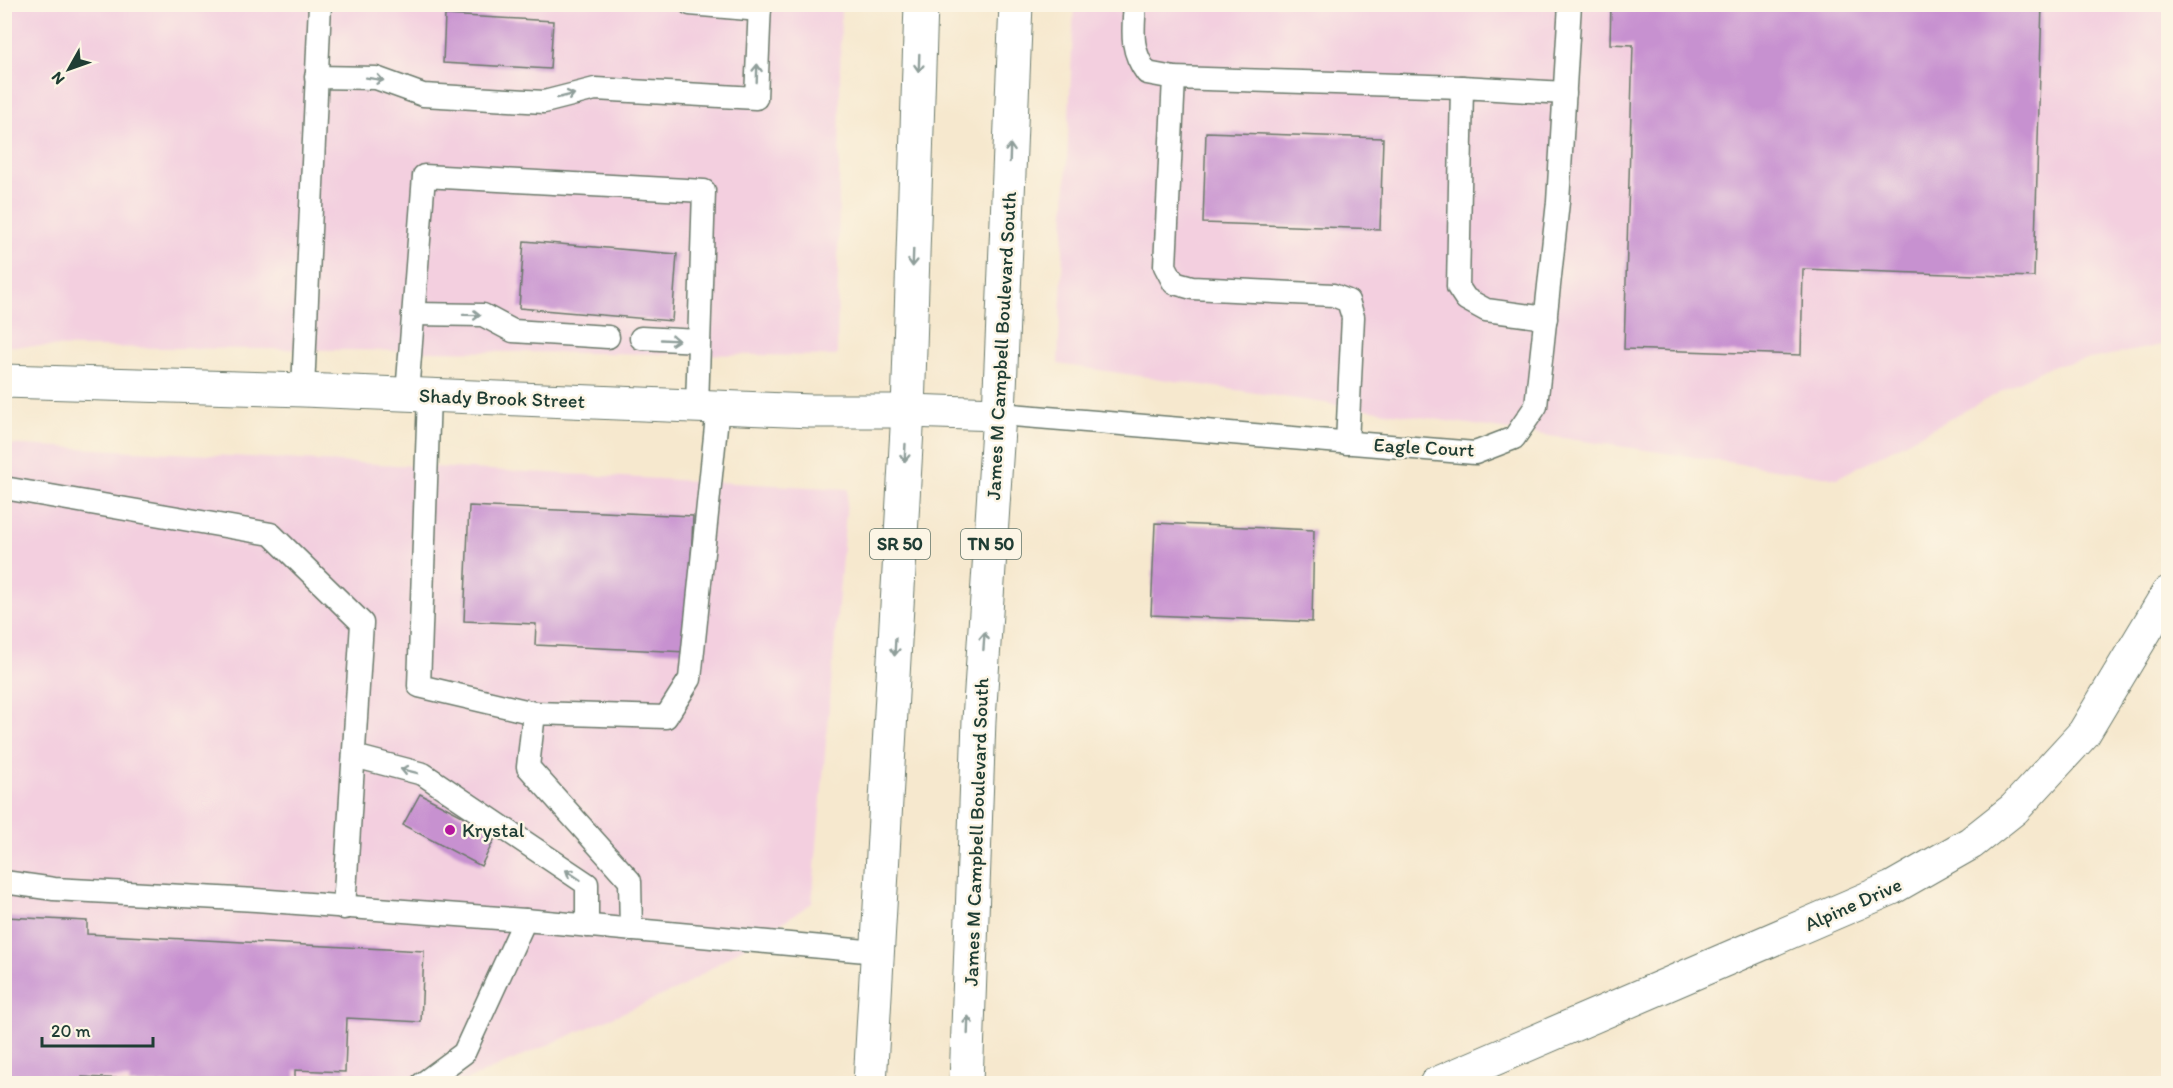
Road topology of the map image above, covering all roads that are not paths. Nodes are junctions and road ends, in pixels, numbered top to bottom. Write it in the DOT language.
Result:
graph roads {
  1 [pos="320,4"];
  2 [pos="690,4"];
  3 [pos="921,4"];
  4 [pos="1016,4"];
  5 [pos="1135,4"];
  6 [pos="1570,4"];
  7 [pos="760,7"];
  8 [pos="316,77"];
  9 [pos="1174,78"];
  10 [pos="1462,87"];
  11 [pos="1565,93"];
  12 [pos="413,314"];
  13 [pos="1546,318"];
  14 [pos="608,337"];
  15 [pos="641,338"];
  16 [pos="699,341"];
  17 [pos="4,381"];
  18 [pos="303,390"];
  19 [pos="418,395"];
  20 [pos="707,407"];
  21 [pos="908,411"];
  22 [pos="999,414"];
  23 [pos="1347,443"];
  24 [pos="4,488"];
  25 [pos="2169,593"];
  26 [pos="534,713"];
  27 [pos="354,756"];
  28 [pos="4,882"];
  29 [pos="344,908"];
  30 [pos="525,920"];
  31 [pos="587,926"];
  32 [pos="631,930"];
  33 [pos="877,952"];
  34 [pos="422,1083"];
  35 [pos="870,1083"];
  36 [pos="966,1083"];
  37 [pos="1436,1083"];
  1 -- 8 [label="lane"];
  2 -- 7 [label="lane"];
  3 -- 21 [label="main road, SR 50, one-way"];
  22 -- 4 [label="main road, James M Campbell Boulevard South / TN 50, one-way"];
  5 -- 9 [label="lane"];
  6 -- 11 [label="lane, Eagle Court"];
  8 -- 7 [label="lane, one-way"];
  8 -- 18 [label="lane"];
  9 -- 10 [label="lane"];
  9 -- 23 [label="lane"];
  10 -- 11 [label="lane"];
  10 -- 13 [label="lane"];
  11 -- 13 [label="lane, Eagle Court"];
  12 -- 14 [label="lane, one-way"];
  12 -- 16 [label="lane"];
  12 -- 19 [label="lane"];
  13 -- 23 [label="lane, Eagle Court"];
  15 -- 16 [label="lane, one-way"];
  16 -- 20 [label="lane"];
  17 -- 18 [label="main road, Shady Brook Street"];
  18 -- 19 [label="main road, Shady Brook Street"];
  19 -- 20 [label="main road, Shady Brook Street"];
  19 -- 26 [label="lane"];
  20 -- 21 [label="main road, Shady Brook Street"];
  20 -- 26 [label="lane"];
  21 -- 22 [label="main road, Shady Brook Street"];
  21 -- 33 [label="main road, SR 50, one-way"];
  22 -- 23 [label="lane, Eagle Court"];
  36 -- 22 [label="main road, James M Campbell Boulevard South / TN 50, one-way"];
  24 -- 27 [label="lane"];
  25 -- 37 [label="main road, Alpine Drive"];
  26 -- 32 [label="lane"];
  27 -- 29 [label="lane"];
  31 -- 27 [label="lane, one-way"];
  28 -- 29 [label="lane"];
  29 -- 30 [label="lane"];
  30 -- 31 [label="lane"];
  30 -- 34 [label="lane"];
  31 -- 32 [label="lane"];
  32 -- 33 [label="lane"];
  33 -- 35 [label="main road, SR 50"];
}
